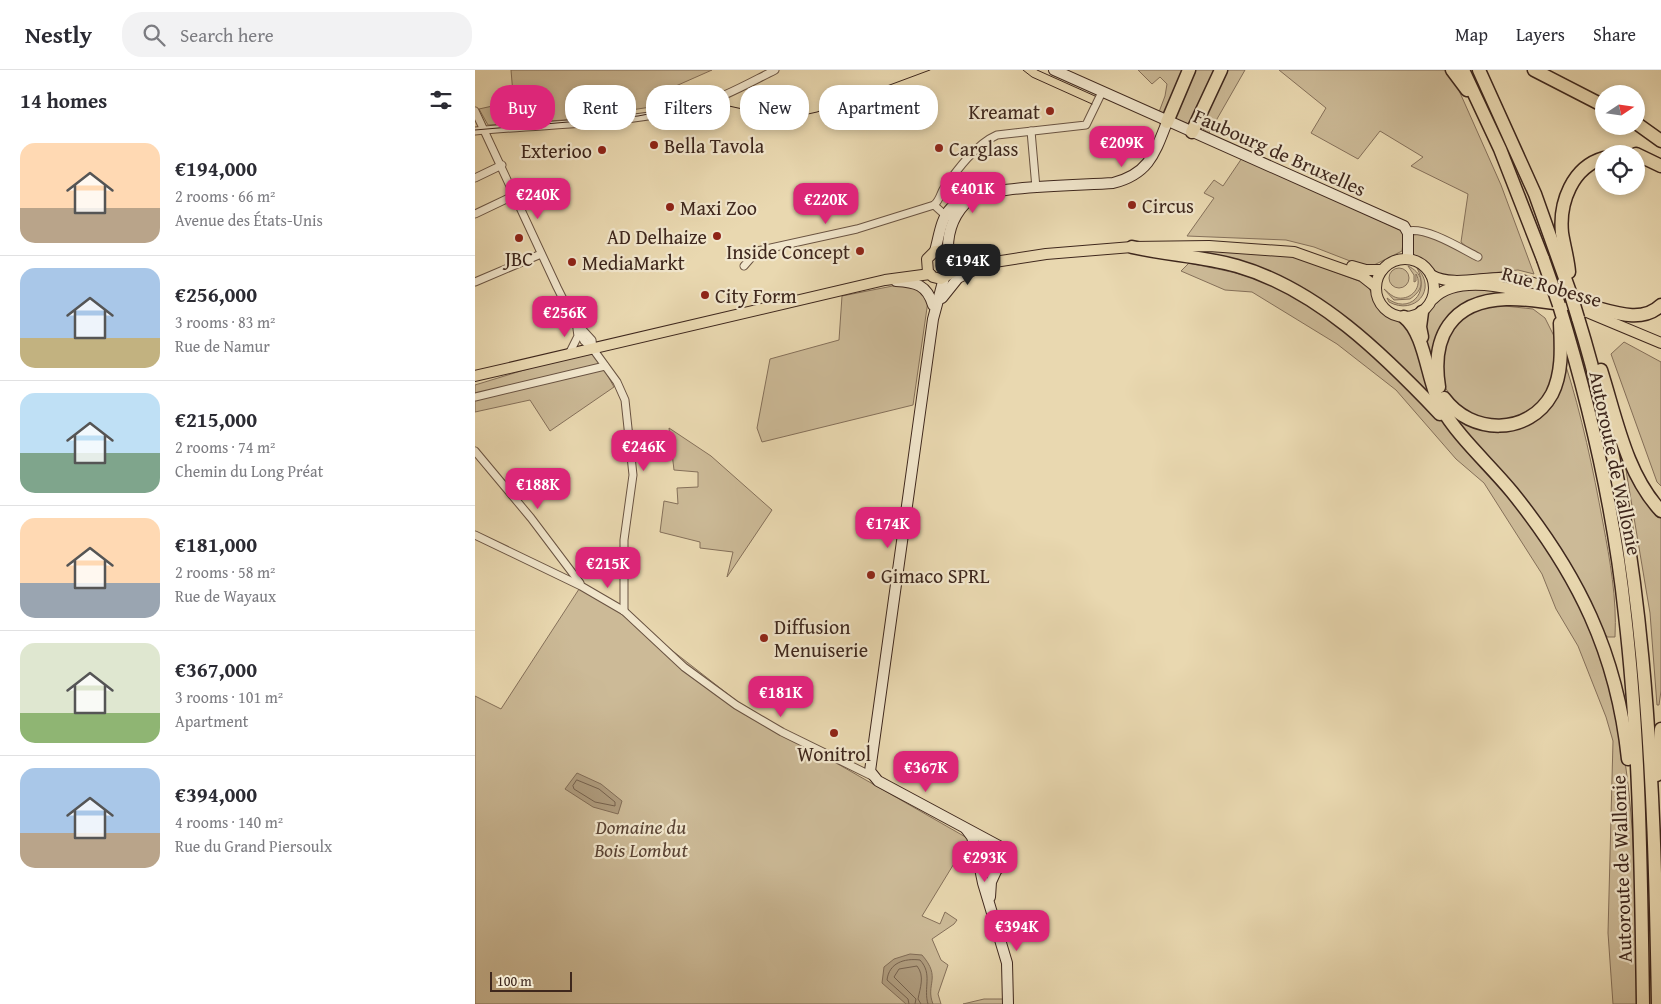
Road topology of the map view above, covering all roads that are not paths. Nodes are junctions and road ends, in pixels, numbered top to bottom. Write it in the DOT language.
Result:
graph roads {
  1 [pos="775,70"];
  2 [pos="1054,70"];
  3 [pos="1189,70"];
  4 [pos="1221,70"];
  5 [pos="1452,70"];
  6 [pos="1463,70"];
  7 [pos="1479,70"];
  8 [pos="1534,70"];
  9 [pos="1096,95"];
  10 [pos="1479,101"];
  11 [pos="1595,101"];
  12 [pos="475,111"];
  13 [pos="1167,122"];
  14 [pos="1645,129"];
  15 [pos="484,130"];
  16 [pos="1031,131"];
  17 [pos="475,132"];
  18 [pos="1192,132"];
  19 [pos="1661,141"];
  20 [pos="1645,158"];
  21 [pos="1595,162"];
  22 [pos="502,165"];
  23 [pos="1661,166"];
  24 [pos="475,178"];
  25 [pos="1035,188"];
  26 [pos="515,195"];
  27 [pos="936,203"];
  28 [pos="475,214"];
  29 [pos="950,214"];
  30 [pos="1408,231"];
  31 [pos="1132,247"];
  32 [pos="935,251"];
  33 [pos="541,254"];
  34 [pos="951,255"];
  35 [pos="1477,257"];
  36 [pos="1407,259"];
  37 [pos="986,263"];
  38 [pos="1564,264"];
  39 [pos="743,266"];
  40 [pos="1383,270"];
  41 [pos="929,271"];
  42 [pos="953,271"];
  43 [pos="1431,275"];
  44 [pos="944,278"];
  45 [pos="885,280"];
  46 [pos="475,282"];
  47 [pos="1376,288"];
  48 [pos="1433,299"];
  49 [pos="1566,301"];
  50 [pos="936,304"];
  51 [pos="1661,305"];
  52 [pos="1591,306"];
  53 [pos="1422,312"];
  54 [pos="1404,317"];
  55 [pos="577,324"];
  56 [pos="1564,333"];
  57 [pos="1661,337"];
  58 [pos="1585,339"];
  59 [pos="1661,343"];
  60 [pos="593,348"];
  61 [pos="569,354"];
  62 [pos="605,366"];
  63 [pos="475,376"];
  64 [pos="1439,390"];
  65 [pos="475,397"];
  66 [pos="1461,433"];
  67 [pos="475,451"];
  68 [pos="1661,511"];
  69 [pos="475,535"];
  70 [pos="581,586"];
  71 [pos="624,611"];
  72 [pos="1661,729"];
  73 [pos="872,776"];
  74 [pos="1653,792"];
  75 [pos="1639,802"];
  76 [pos="965,828"];
  77 [pos="991,843"];
  78 [pos="977,854"];
  79 [pos="980,866"];
  80 [pos="997,870"];
  81 [pos="991,903"];
  82 [pos="1008,1004"];
  83 [pos="1643,1004"];
  84 [pos="1658,1004"];
  1 -- 15 [label="street"];
  2 -- 9 [label="street, Faubourg de Bruxelles"];
  3 -- 13 [label="highway"];
  4 -- 18 [label="highway"];
  5 -- 10 [label="highway"];
  6 -- 10 [label="highway, Autoroute de Wallonie"];
  7 -- 38 [label="highway"];
  8 -- 11 [label="highway"];
  9 -- 13 [label="street, Faubourg de Bruxelles"];
  9 -- 16 [label="street"];
  10 -- 49 [label="highway, Autoroute de Wallonie, bridge"];
  12 -- 15 [label="street"];
  13 -- 18 [label="street, Faubourg de Bruxelles"];
  13 -- 25 [label="street"];
  14 -- 19 [label="highway"];
  15 -- 17 [label="street"];
  15 -- 22 [label="street"];
  16 -- 25 [label="street"];
  16 -- 27 [label="street"];
  18 -- 30 [label="street, Faubourg de Bruxelles"];
  20 -- 23 [label="highway"];
  21 -- 38 [label="highway"];
  22 -- 24 [label="street"];
  22 -- 26 [label="street"];
  25 -- 29 [label="street"];
  26 -- 28 [label="street"];
  26 -- 33 [label="street"];
  27 -- 29 [label="street"];
  27 -- 39 [label="street"];
  29 -- 32 [label="street"];
  29 -- 34 [label="street"];
  30 -- 35 [label="street, Faubourg de Bruxelles"];
  30 -- 36 [label="street"];
  31 -- 37 [label="main road"];
  31 -- 47 [label="main road"];
  31 -- 66 [label="highway"];
  32 -- 34 [label="main road"];
  32 -- 41 [label="main road"];
  33 -- 46 [label="street"];
  33 -- 55 [label="street"];
  34 -- 40 [label="main road"];
  34 -- 42 [label="main road"];
  36 -- 40 [label="main road"];
  36 -- 43 [label="main road"];
  37 -- 42 [label="main road"];
  37 -- 50 [label="street"];
  38 -- 49 [label="highway"];
  40 -- 47 [label="main road"];
  41 -- 44 [label="main road"];
  41 -- 45 [label="main road"];
  41 -- 50 [label="street"];
  42 -- 44 [label="main road"];
  43 -- 48 [label="main road"];
  43 -- 52 [label="main road, Rue Robesse"];
  44 -- 50 [label="street"];
  45 -- 50 [label="street"];
  45 -- 60 [label="main road"];
  47 -- 54 [label="main road"];
  48 -- 49 [label="main road, Rue Robesse"];
  48 -- 53 [label="main road"];
  49 -- 56 [label="highway"];
  49 -- 58 [label="highway, Autoroute de Wallonie, bridge"];
  49 -- 59 [label="main road, Rue Robesse"];
  49 -- 64 [label="highway"];
  50 -- 73 [label="street"];
  51 -- 52 [label="highway"];
  52 -- 57 [label="main road, Rue Robesse"];
  53 -- 54 [label="main road"];
  53 -- 64 [label="highway"];
  54 -- 66 [label="highway"];
  55 -- 60 [label="street"];
  55 -- 61 [label="street"];
  56 -- 64 [label="highway"];
  56 -- 75 [label="highway, Autoroute de Wallonie"];
  58 -- 68 [label="highway"];
  58 -- 74 [label="highway, Autoroute de Wallonie"];
  60 -- 61 [label="main road"];
  60 -- 62 [label="street"];
  61 -- 63 [label="main road"];
  62 -- 65 [label="street"];
  62 -- 71 [label="street"];
  66 -- 75 [label="highway"];
  67 -- 70 [label="street"];
  69 -- 70 [label="street"];
  70 -- 71 [label="street"];
  71 -- 73 [label="street"];
  72 -- 74 [label="highway"];
  73 -- 76 [label="street"];
  74 -- 84 [label="highway, Autoroute de Wallonie"];
  75 -- 83 [label="highway, Autoroute de Wallonie"];
  76 -- 77 [label="street"];
  76 -- 78 [label="street"];
  77 -- 78 [label="street"];
  77 -- 80 [label="street"];
  78 -- 79 [label="street"];
  79 -- 80 [label="street"];
  79 -- 81 [label="street"];
  80 -- 81 [label="street"];
  81 -- 82 [label="street"];
}
